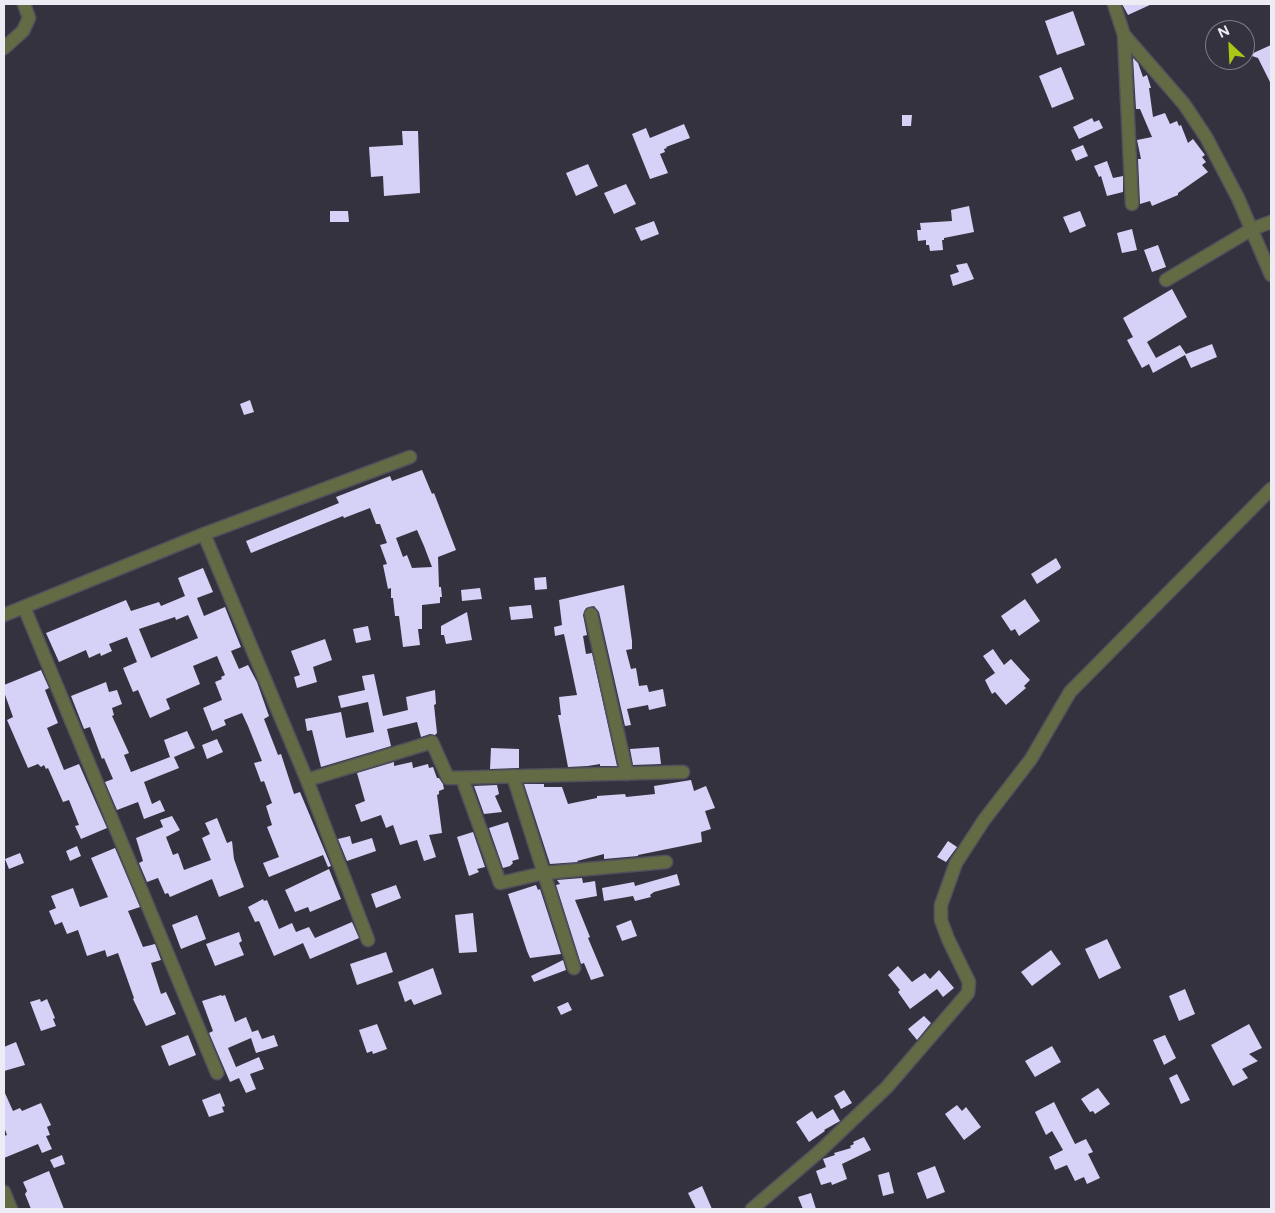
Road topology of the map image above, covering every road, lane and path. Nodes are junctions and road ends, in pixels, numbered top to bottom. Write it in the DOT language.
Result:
graph roads {
  1 [pos="24,4"];
  2 [pos="1114,4"];
  3 [pos="1124,35"];
  4 [pos="4,48"];
  5 [pos="1132,204"];
  6 [pos="1271,222"];
  7 [pos="1252,229"];
  8 [pos="1271,275"];
  9 [pos="1166,280"];
  10 [pos="410,457"];
  11 [pos="1271,489"];
  12 [pos="204,534"];
  13 [pos="24,607"];
  14 [pos="591,614"];
  15 [pos="4,615"];
  16 [pos="684,772"];
  17 [pos="627,774"];
  18 [pos="513,776"];
  19 [pos="462,778"];
  20 [pos="307,780"];
  21 [pos="666,862"];
  22 [pos="544,874"];
  23 [pos="368,940"];
  24 [pos="574,968"];
  25 [pos="217,1073"];
  26 [pos="4,1192"];
  27 [pos="11,1209"];
  28 [pos="752,1209"];
  1 -- 4 [label="street"];
  2 -- 3 [label="street"];
  3 -- 5 [label="street"];
  3 -- 7 [label="street"];
  6 -- 7 [label="street"];
  7 -- 8 [label="street"];
  7 -- 9 [label="street"];
  10 -- 12 [label="street"];
  11 -- 28 [label="street"];
  12 -- 13 [label="street"];
  12 -- 20 [label="street"];
  13 -- 15 [label="street"];
  13 -- 25 [label="street"];
  14 -- 17 [label="street"];
  16 -- 17 [label="street"];
  17 -- 18 [label="street"];
  18 -- 19 [label="street"];
  18 -- 22 [label="street"];
  19 -- 20 [label="street"];
  19 -- 22 [label="street"];
  20 -- 23 [label="street"];
  21 -- 22 [label="street"];
  22 -- 24 [label="street"];
  26 -- 27 [label="street"];
}
